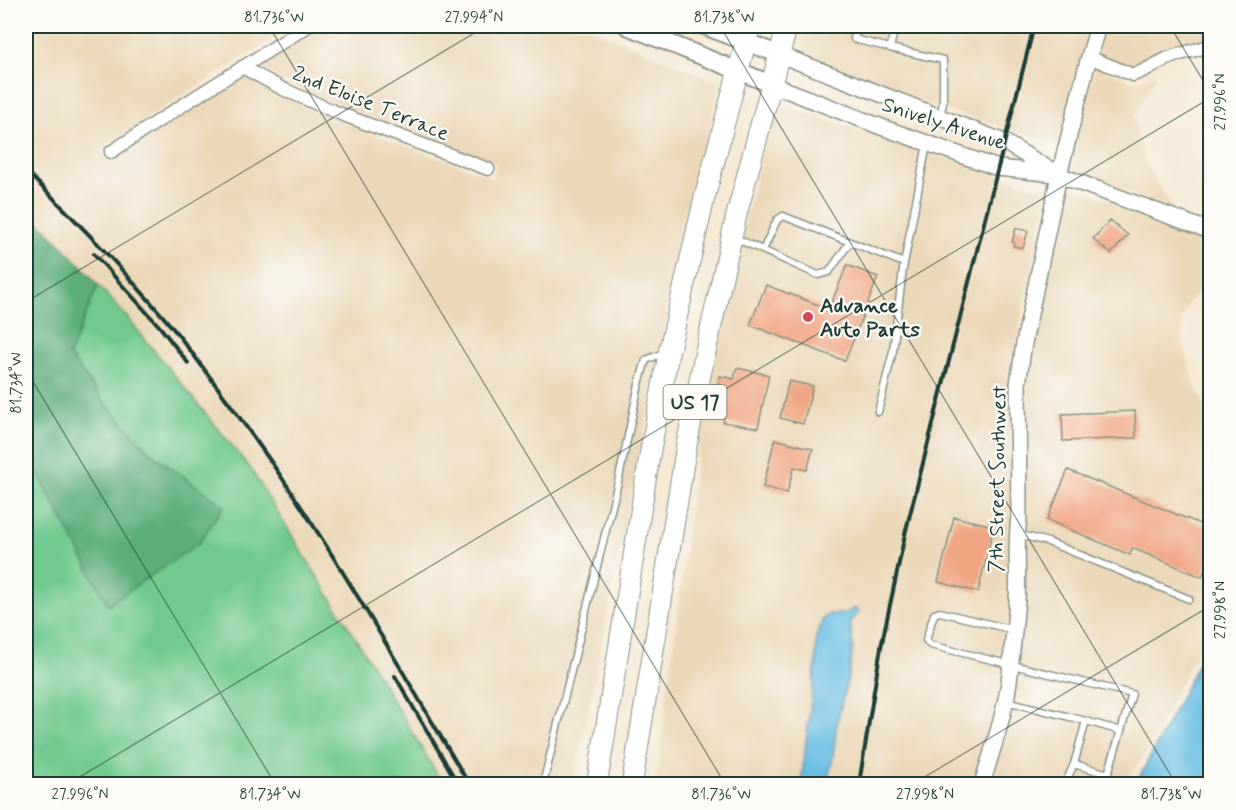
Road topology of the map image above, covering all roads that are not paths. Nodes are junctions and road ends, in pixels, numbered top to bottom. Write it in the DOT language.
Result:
graph roads {
  1 [pos="308,26"];
  2 [pos="627,26"];
  3 [pos="704,26"];
  4 [pos="787,26"];
  5 [pos="857,26"];
  6 [pos="895,26"];
  7 [pos="1098,26"];
  8 [pos="747,33"];
  9 [pos="1210,46"];
  10 [pos="890,48"];
  11 [pos="778,54"];
  12 [pos="1089,57"];
  13 [pos="242,67"];
  14 [pos="737,70"];
  15 [pos="771,84"];
  16 [pos="940,117"];
  17 [pos="927,143"];
  18 [pos="111,152"];
  19 [pos="488,169"];
  20 [pos="1059,175"];
  21 [pos="1210,231"];
  22 [pos="731,237"];
  23 [pos="850,242"];
  24 [pos="763,250"];
  25 [pos="904,263"];
  26 [pos="669,351"];
  27 [pos="878,412"];
  28 [pos="1017,534"];
  29 [pos="1189,599"];
  30 [pos="1014,630"];
  31 [pos="1010,664"];
  32 [pos="1005,701"];
  33 [pos="1086,721"];
  34 [pos="1121,731"];
  35 [pos="1074,764"];
  36 [pos="543,784"];
  37 [pos="597,784"];
  38 [pos="632,784"];
  39 [pos="982,784"];
  40 [pos="1065,784"];
  1 -- 13 [label="street"];
  2 -- 14 [label="main road, Snively Avenue"];
  3 -- 8 [label="main road, Snively Avenue"];
  4 -- 11 [label="highway, US 17"];
  5 -- 10 [label="lane"];
  6 -- 10 [label="lane"];
  7 -- 12 [label="street, 7th Street Southwest"];
  8 -- 11 [label="main road, Snively Avenue"];
  8 -- 14 [label="highway, US 17"];
  9 -- 12 [label="street"];
  10 -- 16 [label="lane"];
  11 -- 15 [label="highway, US 17"];
  11 -- 16 [label="street, Snively Avenue"];
  12 -- 20 [label="street, 7th Street Southwest"];
  13 -- 18 [label="street"];
  13 -- 19 [label="street, 2nd Eloise Terrace"];
  14 -- 15 [label="main road, Snively Avenue"];
  14 -- 26 [label="highway, US 17"];
  15 -- 17 [label="street, Snively Avenue"];
  15 -- 22 [label="highway, US 17"];
  16 -- 20 [label="street, Snively Avenue"];
  17 -- 20 [label="street, Snively Avenue"];
  17 -- 25 [label="lane"];
  20 -- 21 [label="street"];
  20 -- 28 [label="street, 7th Street Southwest"];
  22 -- 24 [label="lane"];
  22 -- 38 [label="highway, US 17"];
  23 -- 24 [label="lane"];
  23 -- 24 [label="lane"];
  23 -- 25 [label="lane"];
  25 -- 27 [label="lane"];
  26 -- 36 [label="lane"];
  26 -- 37 [label="highway, US 17"];
  28 -- 29 [label="lane"];
  28 -- 30 [label="street, 7th Street Southwest"];
  30 -- 31 [label="street, 7th Street Southwest"];
  30 -- 31 [label="lane"];
  31 -- 32 [label="street, 7th Street Southwest"];
  31 -- 34 [label="lane"];
  32 -- 33 [label="lane"];
  32 -- 39 [label="street, 7th Street Southwest"];
  33 -- 34 [label="lane"];
  33 -- 35 [label="lane"];
  34 -- 35 [label="lane"];
  35 -- 40 [label="lane"];
}
